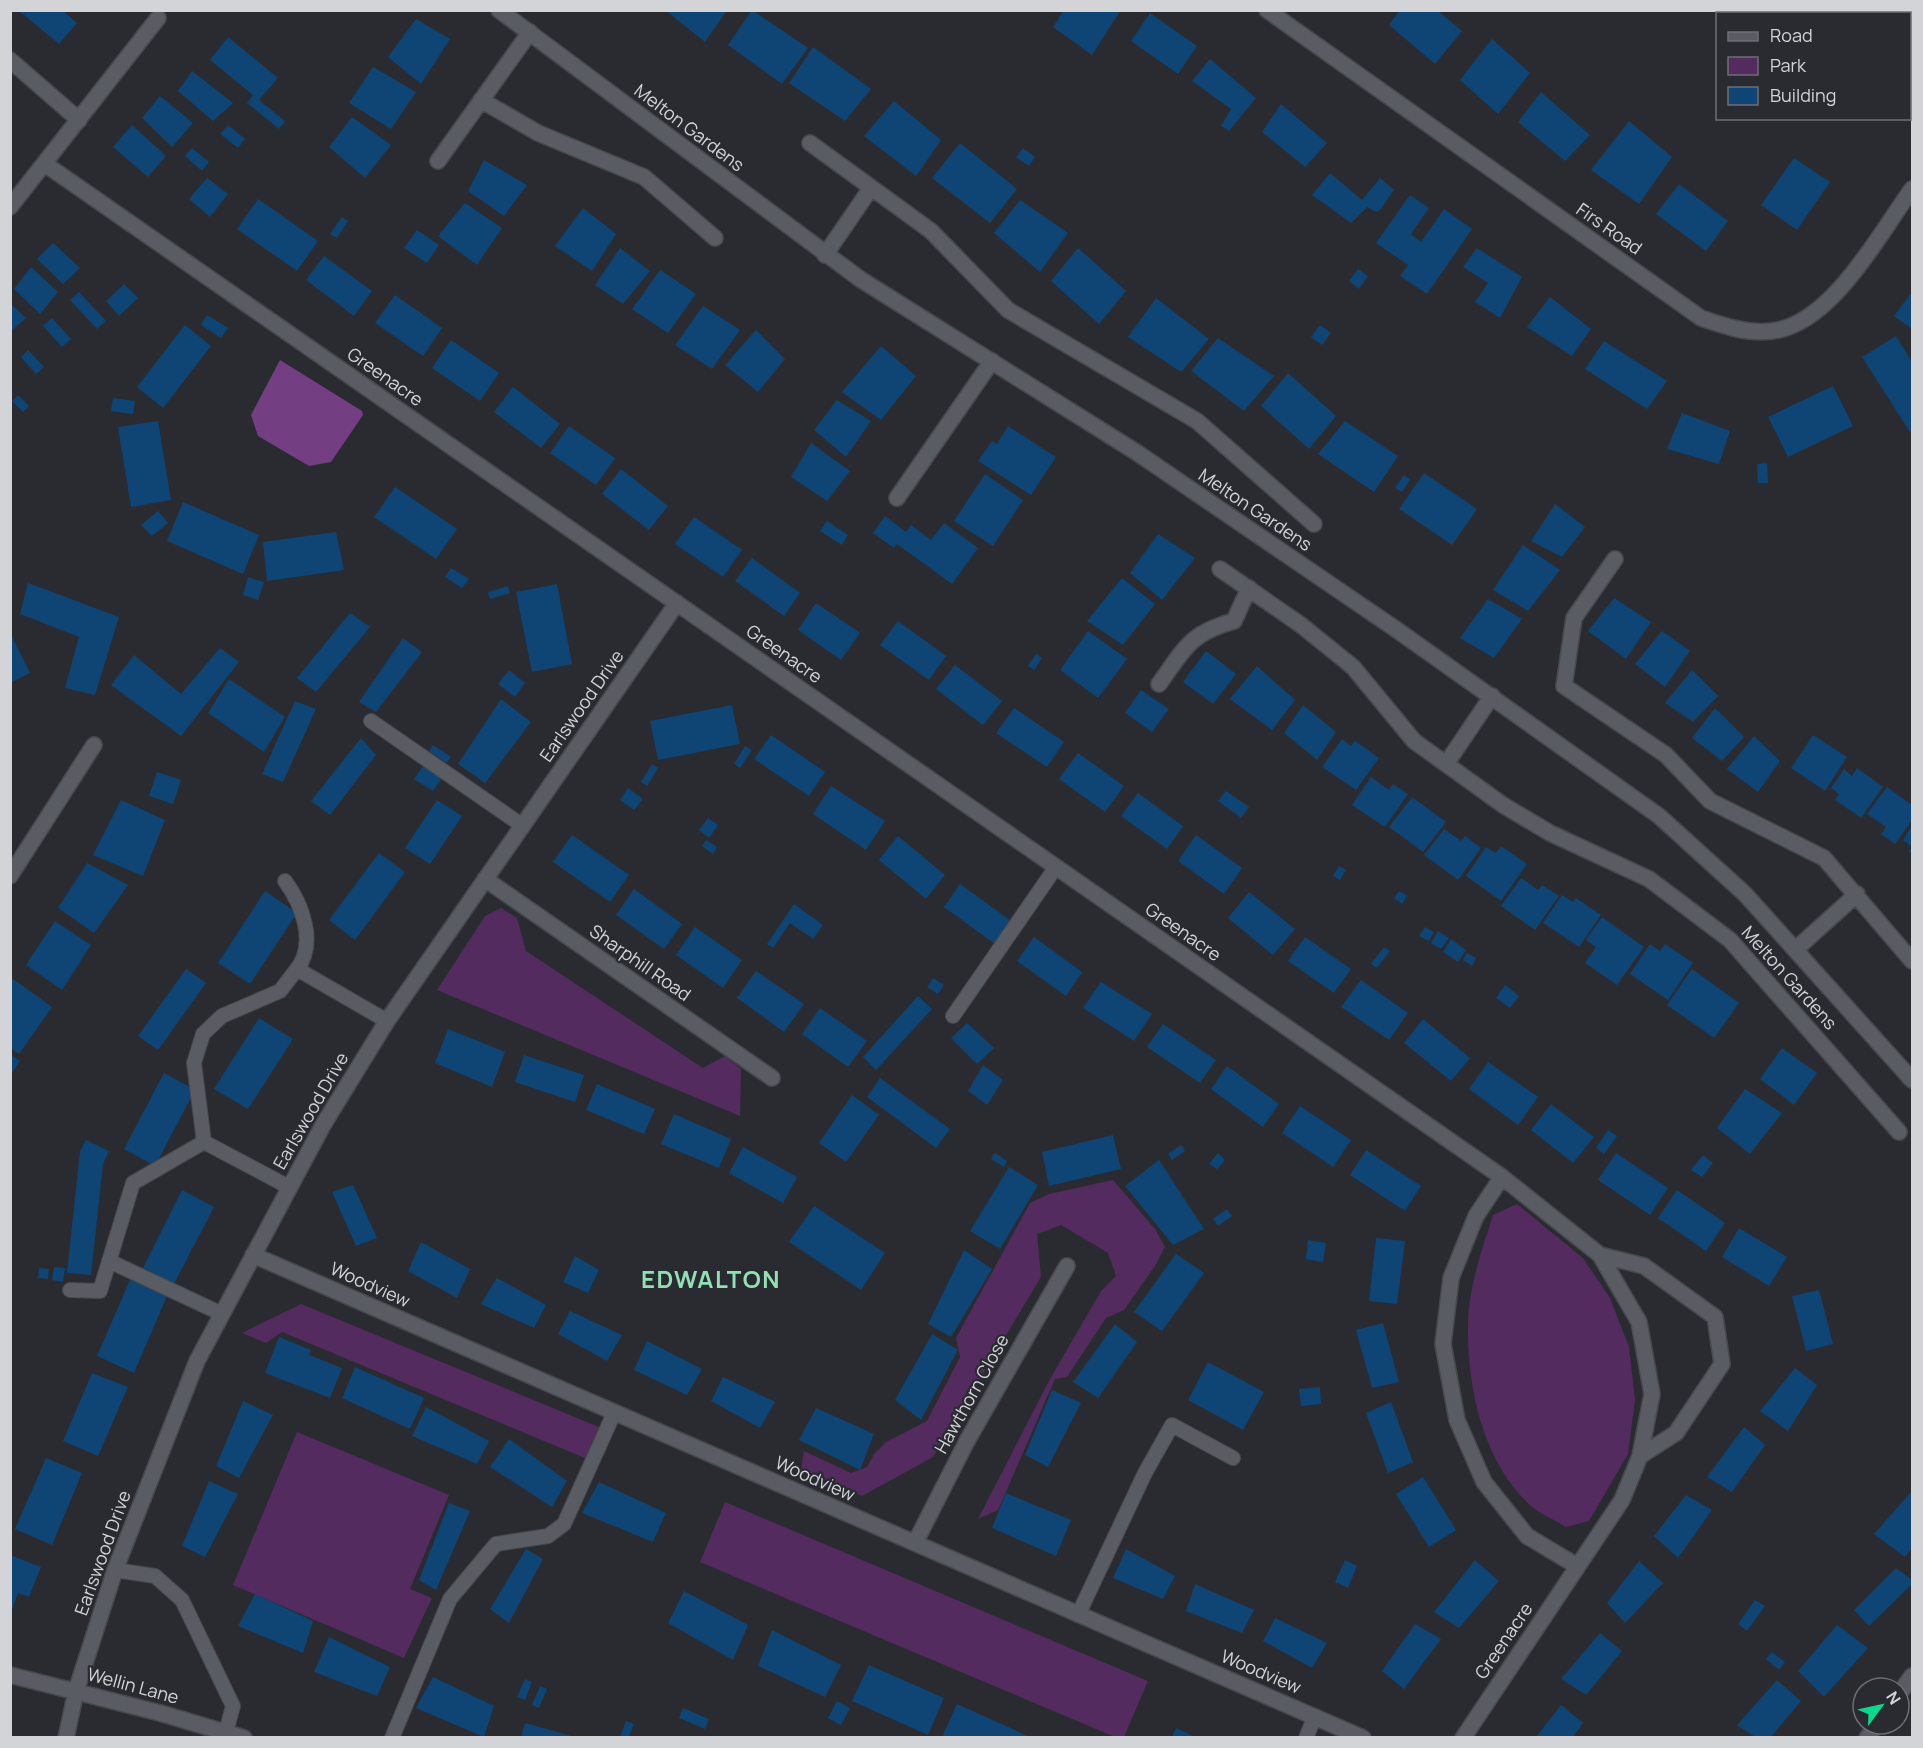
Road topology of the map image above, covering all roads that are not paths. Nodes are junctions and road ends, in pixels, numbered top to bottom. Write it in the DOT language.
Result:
graph roads {
  1 [pos="499,10"];
  2 [pos="1268,10"];
  3 [pos="158,18"];
  4 [pos="530,32"];
  5 [pos="10,60"];
  6 [pos="482,100"];
  7 [pos="79,120"];
  8 [pos="810,143"];
  9 [pos="438,161"];
  10 [pos="45,164"];
  11 [pos="871,188"];
  12 [pos="1912,189"];
  13 [pos="10,207"];
  14 [pos="715,238"];
  15 [pos="825,255"];
  16 [pos="992,361"];
  17 [pos="897,498"];
  18 [pos="1314,524"];
  19 [pos="1615,559"];
  20 [pos="1220,570"];
  21 [pos="1249,588"];
  22 [pos="677,603"];
  23 [pos="1159,684"];
  24 [pos="1492,696"];
  25 [pos="371,721"];
  26 [pos="94,745"];
  27 [pos="1446,764"];
  28 [pos="523,826"];
  29 [pos="1056,867"];
  30 [pos="10,876"];
  31 [pos="485,879"];
  32 [pos="285,881"];
  33 [pos="1857,894"];
  34 [pos="1796,950"];
  35 [pos="1912,962"];
  36 [pos="297,969"];
  37 [pos="953,1016"];
  38 [pos="387,1021"];
  39 [pos="772,1078"];
  40 [pos="1912,1080"];
  41 [pos="1899,1132"];
  42 [pos="204,1142"];
  43 [pos="1502,1177"];
  44 [pos="289,1187"];
  45 [pos="253,1255"];
  46 [pos="1600,1255"];
  47 [pos="109,1261"];
  48 [pos="1067,1266"];
  49 [pos="70,1290"];
  50 [pos="222,1314"];
  51 [pos="614,1413"];
  52 [pos="1640,1456"];
  53 [pos="1233,1458"];
  54 [pos="915,1544"];
  55 [pos="1577,1566"];
  56 [pos="115,1569"];
  57 [pos="1077,1615"];
  58 [pos="10,1675"];
  59 [pos="76,1691"];
  60 [pos="1315,1716"];
  61 [pos="226,1732"];
  62 [pos="66,1737"];
  63 [pos="244,1737"];
  64 [pos="392,1737"];
  65 [pos="1306,1737"];
  66 [pos="1363,1737"];
  67 [pos="1462,1737"];
  1 -- 4 [label="street, Melton Gardens"];
  2 -- 12 [label="street, Firs Road"];
  3 -- 7 [label="street"];
  4 -- 6 [label="street"];
  4 -- 15 [label="street, Melton Gardens"];
  5 -- 7 [label="street"];
  6 -- 9 [label="street"];
  6 -- 14 [label="street"];
  7 -- 10 [label="street"];
  8 -- 11 [label="street, Melton Gardens"];
  10 -- 13 [label="street"];
  10 -- 22 [label="street, Greenacre"];
  11 -- 15 [label="street"];
  11 -- 18 [label="street, Melton Gardens"];
  15 -- 16 [label="street, Melton Gardens"];
  16 -- 17 [label="street"];
  16 -- 24 [label="street, Melton Gardens"];
  19 -- 33 [label="street"];
  20 -- 21 [label="street, Melton Gardens"];
  21 -- 23 [label="street"];
  21 -- 27 [label="street, Melton Gardens"];
  22 -- 28 [label="street, Earlswood Drive"];
  22 -- 29 [label="street, Greenacre"];
  24 -- 27 [label="street"];
  24 -- 34 [label="street, Melton Gardens"];
  25 -- 28 [label="lane"];
  26 -- 30 [label="street"];
  27 -- 41 [label="street, Melton Gardens"];
  28 -- 31 [label="street, Earlswood Drive"];
  29 -- 37 [label="lane"];
  29 -- 43 [label="street, Greenacre"];
  31 -- 38 [label="street, Earlswood Drive"];
  31 -- 39 [label="street, Sharphill Road"];
  32 -- 36 [label="lane"];
  33 -- 34 [label="street, Melton Gardens"];
  33 -- 35 [label="street"];
  34 -- 40 [label="street, Melton Gardens"];
  36 -- 38 [label="lane"];
  36 -- 42 [label="lane"];
  38 -- 44 [label="street, Earlswood Drive"];
  42 -- 44 [label="lane"];
  42 -- 47 [label="lane"];
  43 -- 46 [label="street, Greenacre"];
  43 -- 55 [label="street"];
  44 -- 45 [label="street, Earlswood Drive"];
  45 -- 50 [label="street, Earlswood Drive"];
  45 -- 51 [label="street, Woodview"];
  46 -- 52 [label="street, Greenacre"];
  46 -- 52 [label="street, Greenacre"];
  47 -- 49 [label="lane"];
  47 -- 50 [label="lane"];
  48 -- 54 [label="street, Hawthorn Close"];
  50 -- 56 [label="street, Earlswood Drive"];
  51 -- 54 [label="street, Woodview"];
  51 -- 64 [label="lane"];
  52 -- 55 [label="street, Greenacre"];
  53 -- 57 [label="lane"];
  54 -- 57 [label="street, Woodview"];
  55 -- 67 [label="street, Greenacre"];
  56 -- 59 [label="street, Earlswood Drive"];
  56 -- 61 [label="lane"];
  57 -- 60 [label="street, Woodview"];
  58 -- 59 [label="street, Wellin Lane"];
  59 -- 61 [label="street, Wellin Lane"];
  59 -- 62 [label="street, Earlswood Drive"];
  60 -- 65 [label="lane"];
  60 -- 66 [label="street, Woodview"];
  61 -- 63 [label="street, Wellin Lane"];
}
